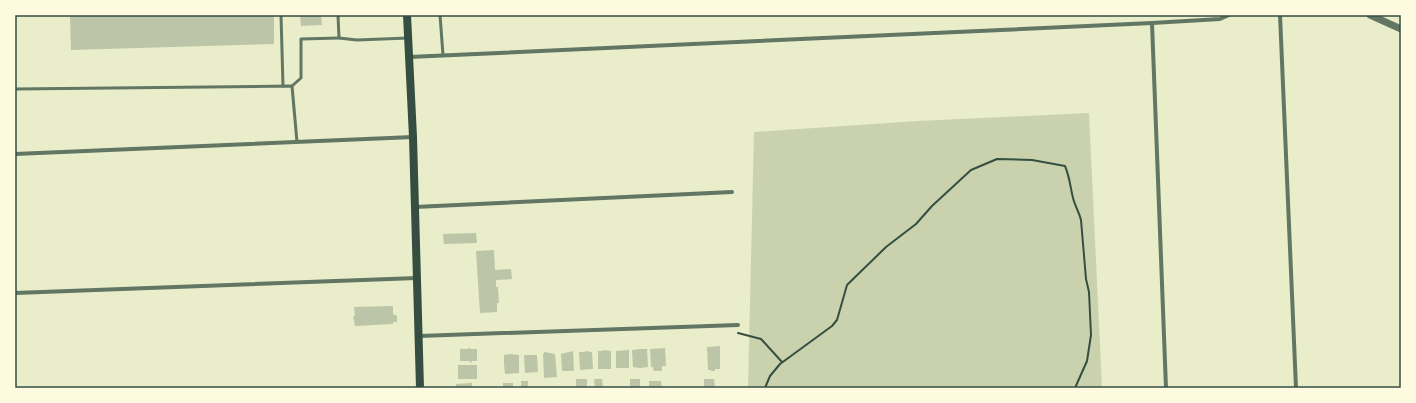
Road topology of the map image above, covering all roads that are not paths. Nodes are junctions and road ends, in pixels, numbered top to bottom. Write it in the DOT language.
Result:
graph roads {
  1 [pos="281,15"];
  2 [pos="338,15"];
  3 [pos="407,15"];
  4 [pos="440,15"];
  5 [pos="1229,15"];
  6 [pos="1280,15"];
  7 [pos="1370,15"];
  8 [pos="1152,23"];
  9 [pos="1401,29"];
  10 [pos="340,38"];
  11 [pos="408,38"];
  12 [pos="443,55"];
  13 [pos="408,57"];
  14 [pos="283,86"];
  15 [pos="292,86"];
  16 [pos="15,89"];
  17 [pos="413,137"];
  18 [pos="297,142"];
  19 [pos="15,154"];
  20 [pos="732,192"];
  21 [pos="415,206"];
  22 [pos="417,278"];
  23 [pos="15,293"];
  24 [pos="738,325"];
  25 [pos="419,336"];
  26 [pos="420,388"];
  27 [pos="1166,388"];
  28 [pos="1296,388"];
  1 -- 14 [label="lane"];
  2 -- 10 [label="lane"];
  3 -- 11 [label="main road"];
  4 -- 12 [label="lane"];
  5 -- 8 [label="street"];
  6 -- 28 [label="street"];
  7 -- 9 [label="street"];
  8 -- 12 [label="street"];
  8 -- 27 [label="street"];
  10 -- 11 [label="lane"];
  10 -- 15 [label="lane"];
  11 -- 13 [label="main road"];
  12 -- 13 [label="street"];
  13 -- 17 [label="main road"];
  14 -- 15 [label="lane"];
  14 -- 16 [label="lane"];
  15 -- 18 [label="lane"];
  17 -- 18 [label="street"];
  17 -- 21 [label="main road"];
  18 -- 19 [label="street"];
  20 -- 21 [label="street"];
  21 -- 22 [label="main road"];
  22 -- 23 [label="street"];
  22 -- 25 [label="main road"];
  24 -- 25 [label="street"];
  25 -- 26 [label="main road"];
}
